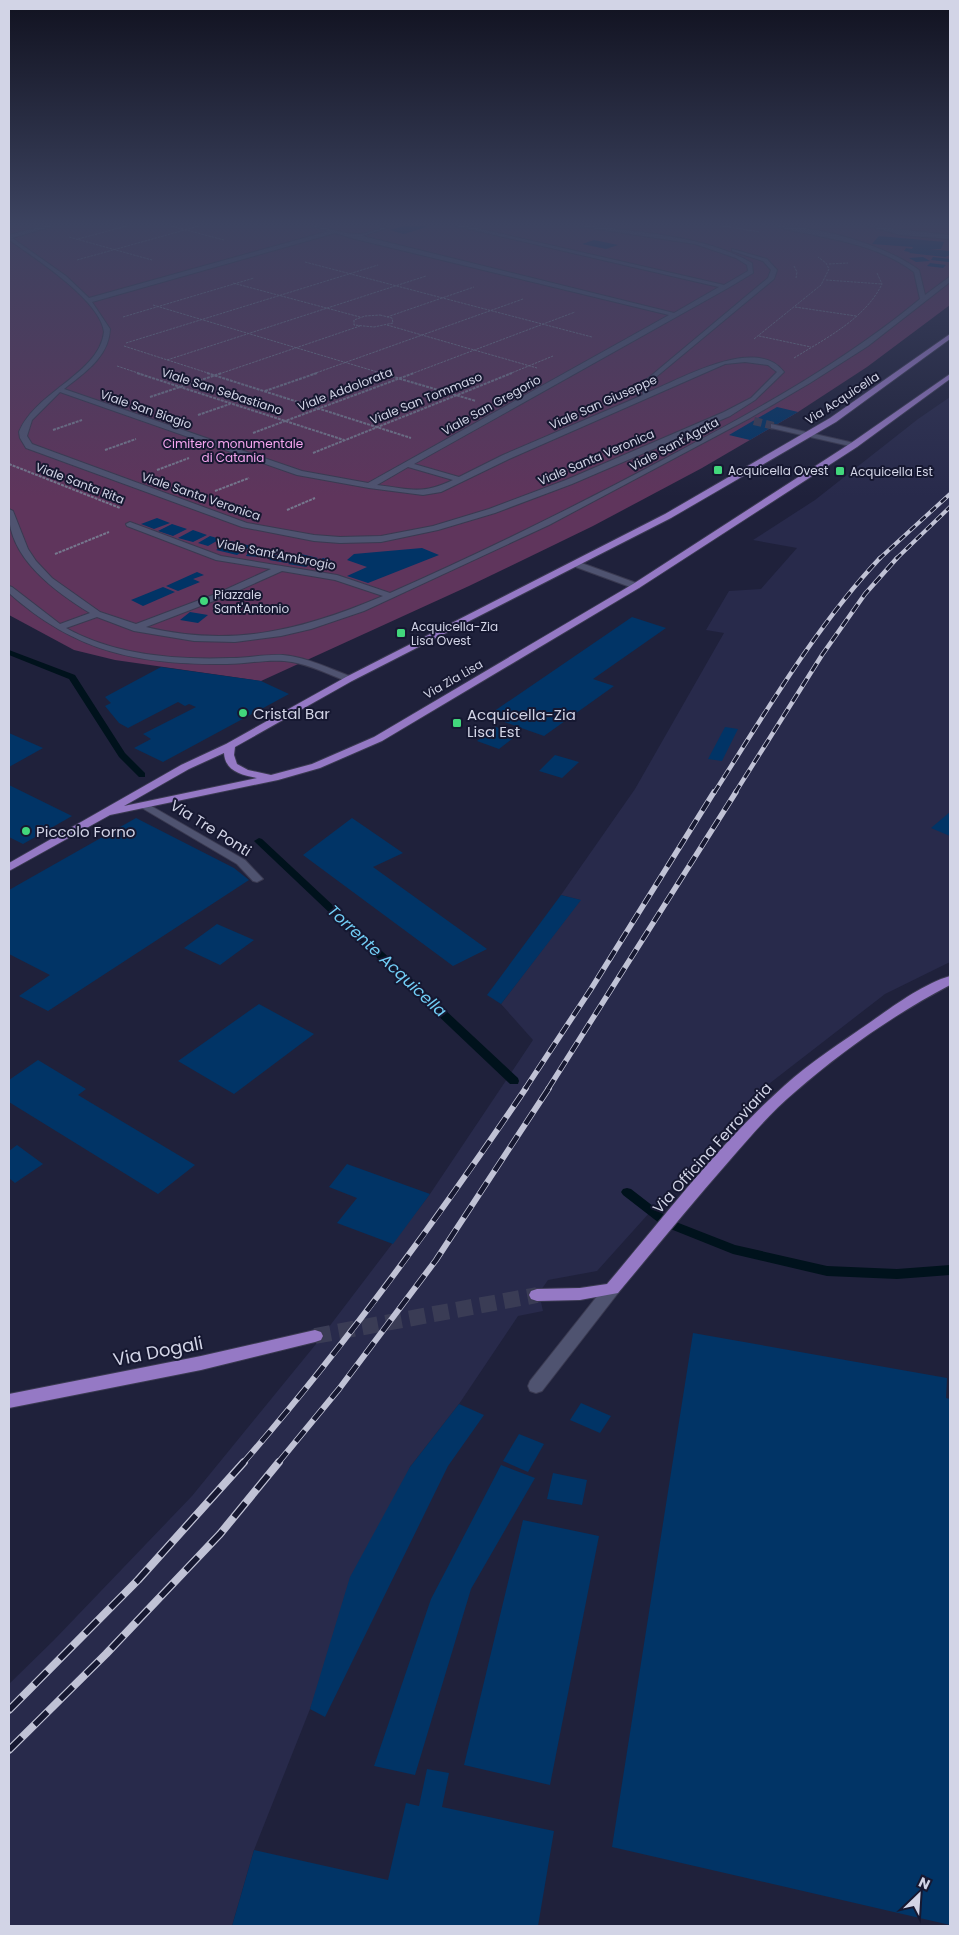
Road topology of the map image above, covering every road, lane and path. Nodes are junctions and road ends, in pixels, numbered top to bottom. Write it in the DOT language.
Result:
graph roads {
  1 [pos="99,316"];
  2 [pos="127,316"];
  3 [pos="194,316"];
  4 [pos="212,316"];
  5 [pos="302,316"];
  6 [pos="363,316"];
  7 [pos="385,316"];
  8 [pos="474,316"];
  9 [pos="515,316"];
  10 [pos="564,316"];
  11 [pos="674,316"];
  12 [pos="727,316"];
  13 [pos="856,316"];
  14 [pos="901,316"];
  15 [pos="203,319"];
  16 [pos="103,321"];
  17 [pos="543,324"];
  18 [pos="387,325"];
  19 [pos="360,326"];
  20 [pos="250,333"];
  21 [pos="422,335"];
  22 [pos="758,336"];
  23 [pos="950,336"];
  24 [pos="589,342"];
  25 [pos="297,347"];
  26 [pos="810,347"];
  27 [pos="474,350"];
  28 [pos="555,355"];
  29 [pos="94,359"];
  30 [pos="167,360"];
  31 [pos="347,362"];
  32 [pos="530,365"];
  33 [pos="779,369"];
  34 [pos="216,375"];
  35 [pos="567,376"];
  36 [pos="950,376"];
  37 [pos="399,378"];
  38 [pos="181,387"];
  39 [pos="60,390"];
  40 [pos="265,391"];
  41 [pos="646,395"];
  42 [pos="455,396"];
  43 [pos="508,408"];
  44 [pos="318,409"];
  45 [pos="113,410"];
  46 [pos="727,414"];
  47 [pos="88,418"];
  48 [pos="745,419"];
  49 [pos="286,421"];
  50 [pos="754,421"];
  51 [pos="774,426"];
  52 [pos="375,427"];
  53 [pos="808,434"];
  54 [pos="143,437"];
  55 [pos="24,440"];
  56 [pos="344,440"];
  57 [pos="854,445"];
  58 [pos="219,446"];
  59 [pos="441,447"];
  60 [pos="196,455"];
  61 [pos="71,462"];
  62 [pos="9,464"];
  63 [pos="408,465"];
  64 [pos="279,466"];
  65 [pos="256,475"];
  66 [pos="459,479"];
  67 [pos="124,482"];
  68 [pos="369,486"];
  69 [pos="182,504"];
  70 [pos="9,511"];
  71 [pos="130,524"];
  72 [pos="34,562"];
  73 [pos="576,564"];
  74 [pos="282,568"];
  75 [pos="636,586"];
  76 [pos="9,589"];
  77 [pos="390,596"];
  78 [pos="97,614"];
  79 [pos="60,627"];
  80 [pos="134,628"];
  81 [pos="349,679"];
  82 [pos="230,746"];
  83 [pos="274,778"];
  84 [pos="146,806"];
  85 [pos="103,814"];
  86 [pos="9,868"];
  87 [pos="258,879"];
  88 [pos="950,980"];
  89 [pos="612,1289"];
  90 [pos="537,1295"];
  91 [pos="315,1336"];
  92 [pos="536,1386"];
  93 [pos="9,1401"];
  1 -- 16 [label="street"];
  2 -- 16 [label="path"];
  3 -- 15 [label="path"];
  4 -- 15 [label="path"];
  5 -- 20 [label="path"];
  6 -- 19 [label="path"];
  7 -- 18 [label="path"];
  8 -- 21 [label="path"];
  9 -- 17 [label="path"];
  10 -- 17 [label="path, Viale Addolorata"];
  11 -- 35 [label="street, Viale San Gregorio"];
  12 -- 41 [label="street"];
  13 -- 26 [label="path"];
  14 -- 48 [label="street, Viale Sant'Agata"];
  15 -- 20 [label="path"];
  15 -- 30 [label="path"];
  16 -- 29 [label="street"];
  17 -- 24 [label="path"];
  17 -- 27 [label="path, Viale Addolorata"];
  18 -- 19 [label="path"];
  18 -- 21 [label="path"];
  19 -- 25 [label="path"];
  20 -- 25 [label="path"];
  20 -- 30 [label="path"];
  21 -- 27 [label="path"];
  21 -- 31 [label="path"];
  22 -- 26 [label="path"];
  23 -- 53 [label="main road, Via Acquicella"];
  25 -- 31 [label="path"];
  25 -- 34 [label="path"];
  26 -- 33 [label="path"];
  27 -- 32 [label="path"];
  27 -- 37 [label="path, Viale Addolorata"];
  28 -- 32 [label="path, Viale San Tommaso"];
  29 -- 38 [label="path, Viale San Sebastiano"];
  29 -- 39 [label="street"];
  30 -- 34 [label="path"];
  31 -- 37 [label="path"];
  31 -- 40 [label="path"];
  32 -- 35 [label="path"];
  32 -- 42 [label="path, Viale San Tommaso"];
  33 -- 41 [label="street, Viale San Giuseppe"];
  33 -- 46 [label="street"];
  34 -- 38 [label="path"];
  34 -- 40 [label="path"];
  35 -- 43 [label="street, Viale San Gregorio"];
  36 -- 57 [label="main road"];
  37 -- 42 [label="path"];
  37 -- 44 [label="path, Viale Addolorata"];
  38 -- 45 [label="path"];
  38 -- 49 [label="path, Viale San Sebastiano"];
  39 -- 45 [label="street, Viale San Biagio"];
  39 -- 55 [label="street"];
  40 -- 44 [label="path"];
  41 -- 66 [label="street, Viale San Giuseppe"];
  42 -- 43 [label="path"];
  42 -- 52 [label="path, Viale San Tommaso"];
  43 -- 59 [label="street, Viale San Gregorio"];
  44 -- 49 [label="path, Viale Addolorata"];
  44 -- 52 [label="path"];
  45 -- 58 [label="street, Viale San Biagio"];
  46 -- 48 [label="street"];
  46 -- 69 [label="street, Viale Santa Veronica"];
  47 -- 55 [label="path"];
  48 -- 50 [label="street"];
  48 -- 77 [label="street, Viale Sant'Agata"];
  49 -- 56 [label="path, Viale San Sebastiano"];
  49 -- 58 [label="path, Viale Addolorata"];
  51 -- 53 [label="street"];
  52 -- 56 [label="path, Viale San Tommaso"];
  52 -- 59 [label="path"];
  53 -- 57 [label="street, Via Acquicella"];
  53 -- 73 [label="main road, Via Zia Lisa"];
  54 -- 61 [label="path"];
  55 -- 61 [label="street, Viale Santa Veronica"];
  56 -- 64 [label="path, Viale San Tommaso"];
  57 -- 75 [label="main road, Via Zia Lisa"];
  58 -- 64 [label="street, Viale San Biagio"];
  59 -- 63 [label="street, Viale San Gregorio"];
  60 -- 67 [label="path"];
  61 -- 67 [label="street, Viale Santa Veronica"];
  62 -- 71 [label="path, Viale Santa Rita"];
  63 -- 66 [label="street"];
  63 -- 68 [label="street, Viale San Gregorio"];
  64 -- 68 [label="street, Viale San Biagio"];
  65 -- 69 [label="path"];
  66 -- 68 [label="street, Viale San Giuseppe"];
  67 -- 69 [label="street, Viale Santa Veronica"];
  70 -- 72 [label="street, Viale Sant'Agata"];
  71 -- 72 [label="path"];
  71 -- 74 [label="street, Viale Sant'Ambrogio"];
  72 -- 78 [label="street, Viale Sant'Agata"];
  73 -- 75 [label="street"];
  73 -- 81 [label="main road, Via Zia Lisa"];
  74 -- 77 [label="street, Viale Sant'Ambrogio"];
  74 -- 80 [label="street"];
  75 -- 83 [label="main road, Via Zia Lisa"];
  76 -- 79 [label="street"];
  77 -- 80 [label="street, Viale Sant'Agata"];
  78 -- 79 [label="street"];
  78 -- 80 [label="street, Viale Sant'Agata"];
  79 -- 81 [label="street"];
  81 -- 82 [label="main road, Via Zia Lisa"];
  82 -- 83 [label="main road, Via Zia Lisa"];
  82 -- 85 [label="main road, Via Zia Lisa"];
  83 -- 84 [label="main road, Via Zia Lisa"];
  84 -- 85 [label="main road, Via Zia Lisa"];
  84 -- 87 [label="street, Via Tre Ponti"];
  85 -- 86 [label="main road, Via Zia Lisa"];
  88 -- 89 [label="main road, Via Officina Ferroviaria"];
  89 -- 90 [label="main road"];
  89 -- 92 [label="street"];
  91 -- 93 [label="main road, Via Dogali"];
}
